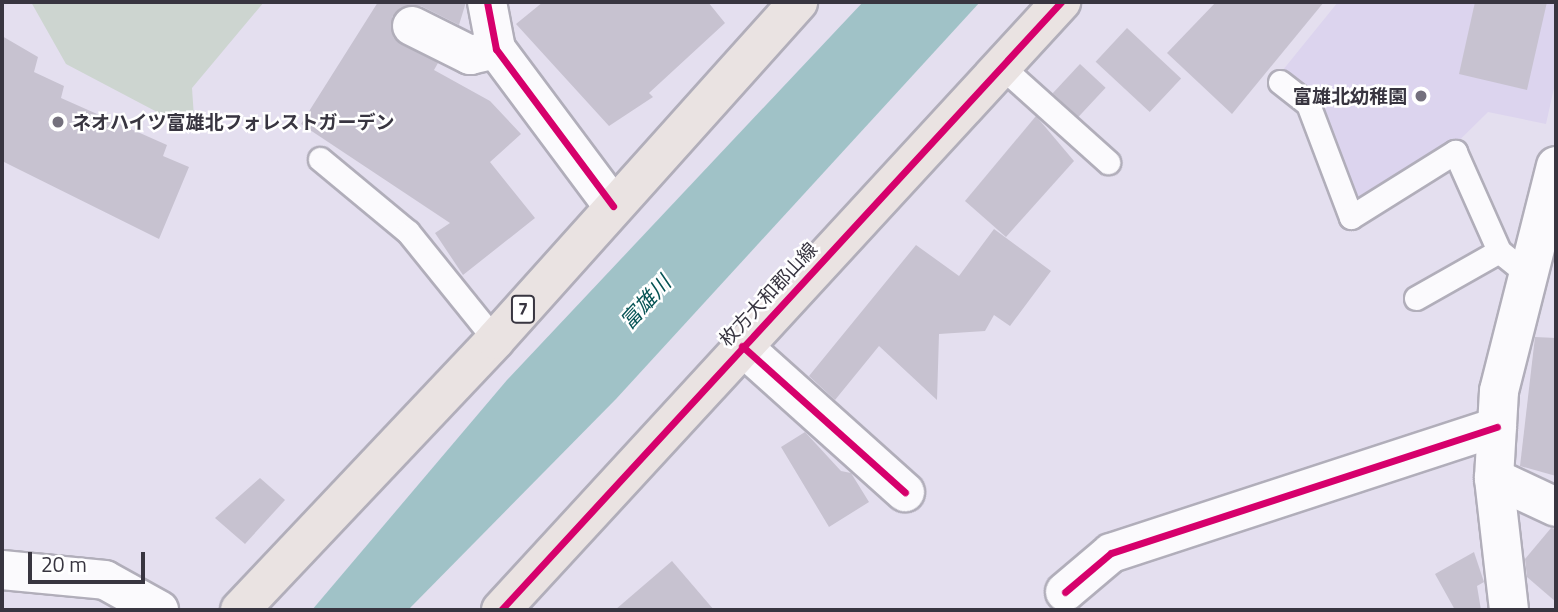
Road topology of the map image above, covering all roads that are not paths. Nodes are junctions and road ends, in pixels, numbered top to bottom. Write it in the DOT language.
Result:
graph roads {
  1 [pos="487,2"];
  2 [pos="798,2"];
  3 [pos="1061,2"];
  4 [pos="412,26"];
  5 [pos="496,49"];
  6 [pos="1001,66"];
  7 [pos="1280,82"];
  8 [pos="320,159"];
  9 [pos="1108,162"];
  10 [pos="1556,166"];
  11 [pos="613,206"];
  12 [pos="1512,262"];
  13 [pos="1416,298"];
  14 [pos="495,340"];
  15 [pos="742,346"];
  16 [pos="1497,428"];
  17 [pos="1494,478"];
  18 [pos="905,492"];
  19 [pos="1556,507"];
  20 [pos="2,570"];
  21 [pos="1065,592"];
  22 [pos="516,605"];
  23 [pos="159,610"];
  24 [pos="240,610"];
  25 [pos="1510,610"];
  1 -- 5 [label="street"];
  2 -- 11 [label="main road, 7"];
  3 -- 6 [label="main road, 枚方大和郡山線"];
  4 -- 5 [label="street"];
  5 -- 11 [label="street"];
  6 -- 9 [label="lane"];
  6 -- 15 [label="main road, 枚方大和郡山線"];
  7 -- 12 [label="lane"];
  8 -- 14 [label="lane"];
  10 -- 12 [label="street"];
  11 -- 14 [label="main road, 7"];
  12 -- 13 [label="lane"];
  12 -- 16 [label="street"];
  14 -- 24 [label="main road, 7"];
  15 -- 18 [label="street"];
  15 -- 22 [label="main road, 枚方大和郡山線"];
  16 -- 17 [label="street"];
  16 -- 21 [label="street"];
  17 -- 19 [label="street"];
  17 -- 25 [label="street"];
  20 -- 23 [label="street"];
}
